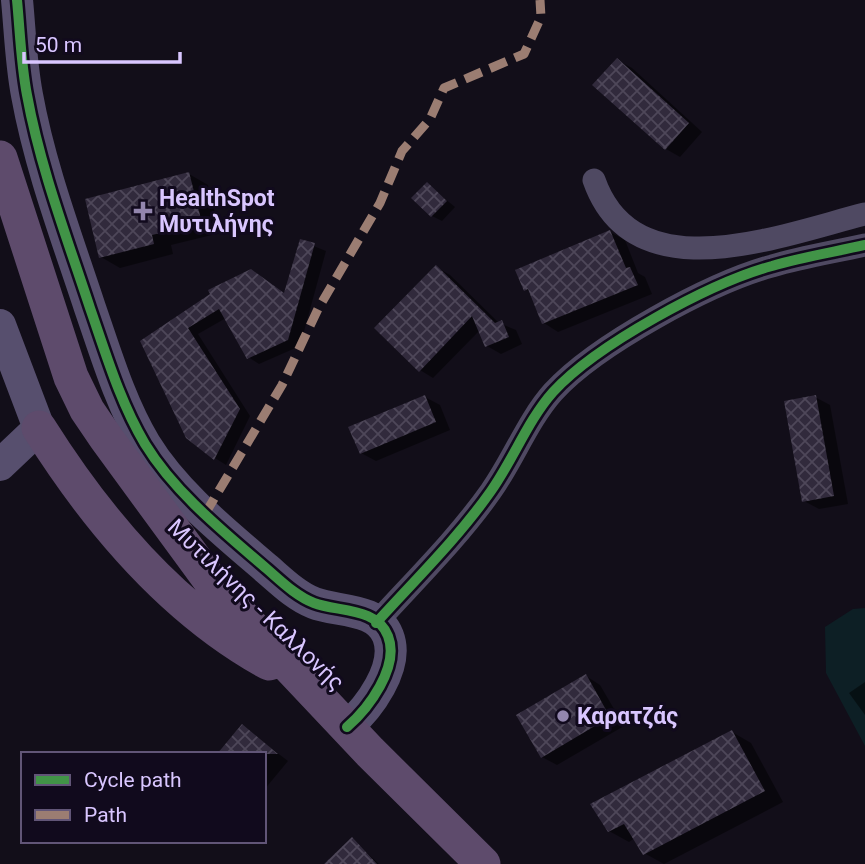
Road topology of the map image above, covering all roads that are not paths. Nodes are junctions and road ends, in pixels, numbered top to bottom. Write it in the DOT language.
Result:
graph roads {
  1 [pos="18,0"];
  2 [pos="16,150"];
  3 [pos="594,180"];
  4 [pos="865,214"];
  5 [pos="865,245"];
  6 [pos="0,325"];
  7 [pos="39,429"];
  8 [pos="0,465"];
  9 [pos="159,510"];
  10 [pos="376,623"];
  11 [pos="303,682"];
  12 [pos="349,713"];
  13 [pos="484,864"];
  1 -- 2 [label="street"];
  2 -- 9 [label="main road, Μυτιλήνης - Καλλονής"];
  2 -- 10 [label="street"];
  3 -- 4 [label="street"];
  5 -- 10 [label="street"];
  6 -- 7 [label="street"];
  7 -- 8 [label="street"];
  7 -- 11 [label="main road"];
  9 -- 11 [label="main road, Μυτιλήνης - Καλλονής"];
  9 -- 12 [label="main road, Μυτιλήνης - Καλλονής"];
  10 -- 12 [label="street"];
  11 -- 12 [label="main road, Μυτιλήνης - Καλλονής"];
  12 -- 13 [label="main road, Μυτιλήνης - Καλλονής"];
}
